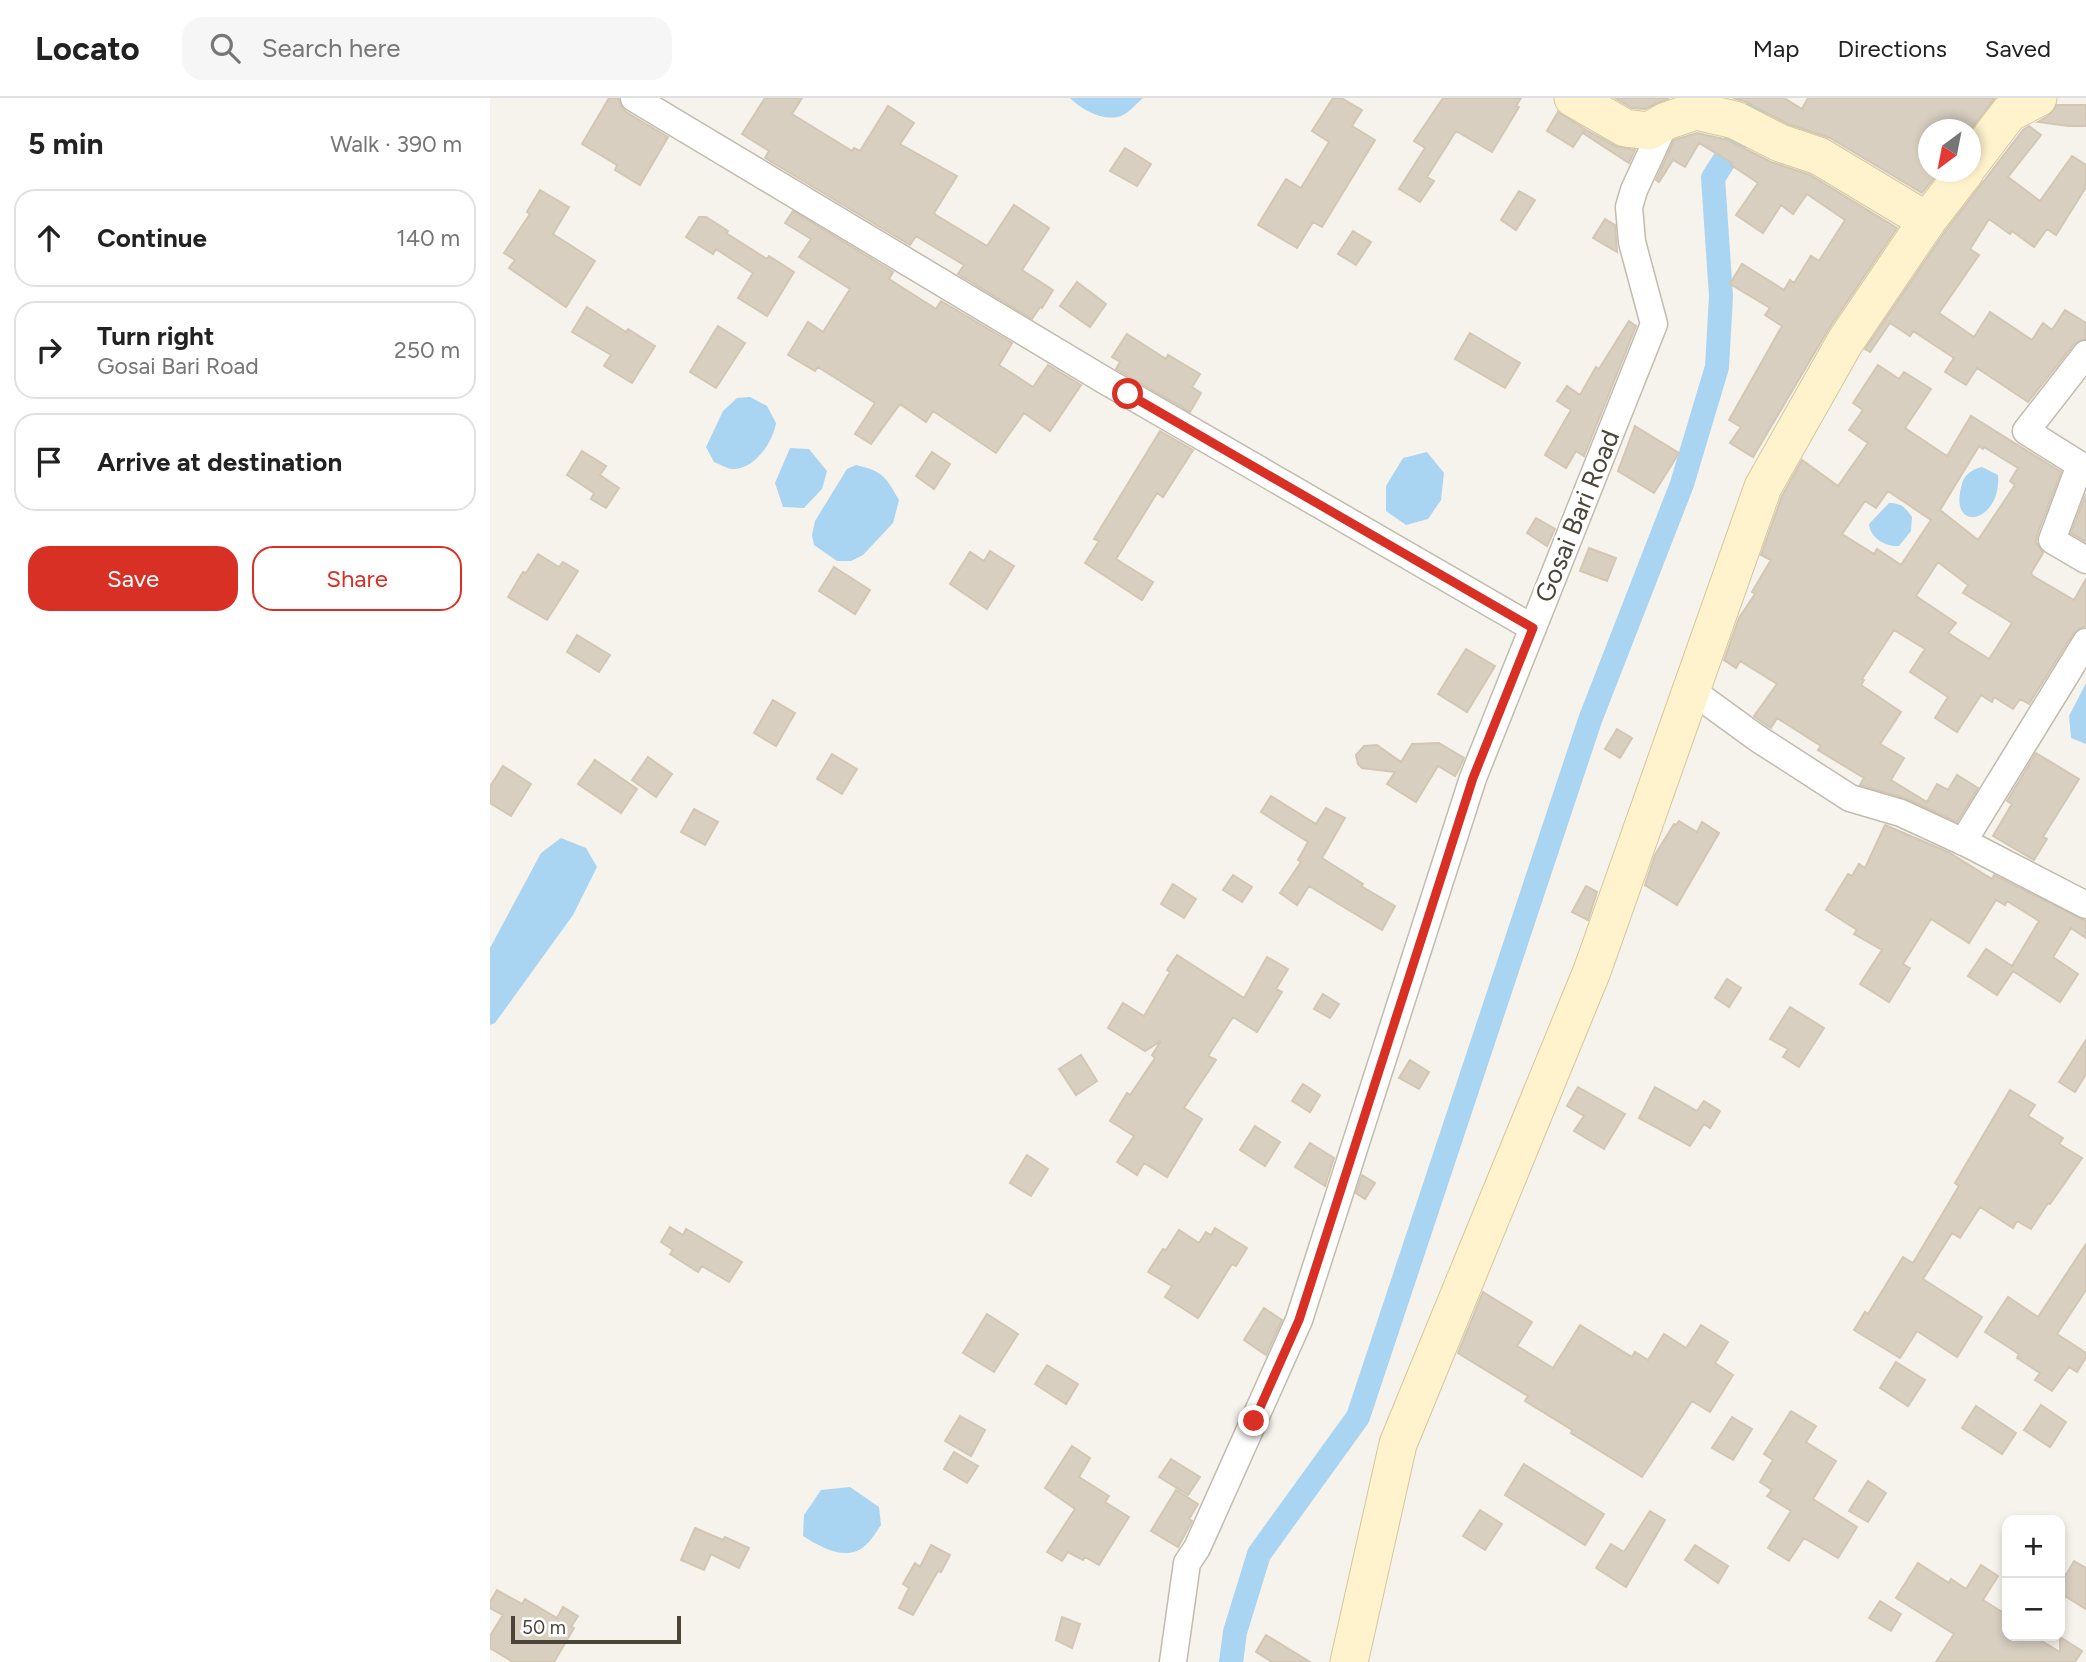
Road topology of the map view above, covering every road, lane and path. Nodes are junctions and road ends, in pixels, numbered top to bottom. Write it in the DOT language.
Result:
graph roads {
  1 [pos="634,98"];
  2 [pos="1573,98"];
  3 [pos="2038,98"];
  4 [pos="1666,121"];
  5 [pos="1981,150"];
  6 [pos="1957,182"];
  7 [pos="1927,221"];
  8 [pos="2086,354"];
  9 [pos="2086,560"];
  10 [pos="1533,628"];
  11 [pos="2086,642"];
  12 [pos="1691,690"];
  13 [pos="1963,842"];
  14 [pos="2086,905"];
  15 [pos="1173,1662"];
  16 [pos="1349,1662"];
  1 -- 10 [label="street"];
  2 -- 4 [label="street"];
  3 -- 5 [label="street"];
  4 -- 7 [label="street"];
  4 -- 10 [label="street, Gosai Bari Road"];
  6 -- 7 [label="street"];
  7 -- 12 [label="street"];
  8 -- 9 [label="street"];
  10 -- 15 [label="street, Gosai Bari Road"];
  11 -- 13 [label="street"];
  12 -- 13 [label="street"];
  12 -- 16 [label="street"];
  13 -- 14 [label="street"];
}
